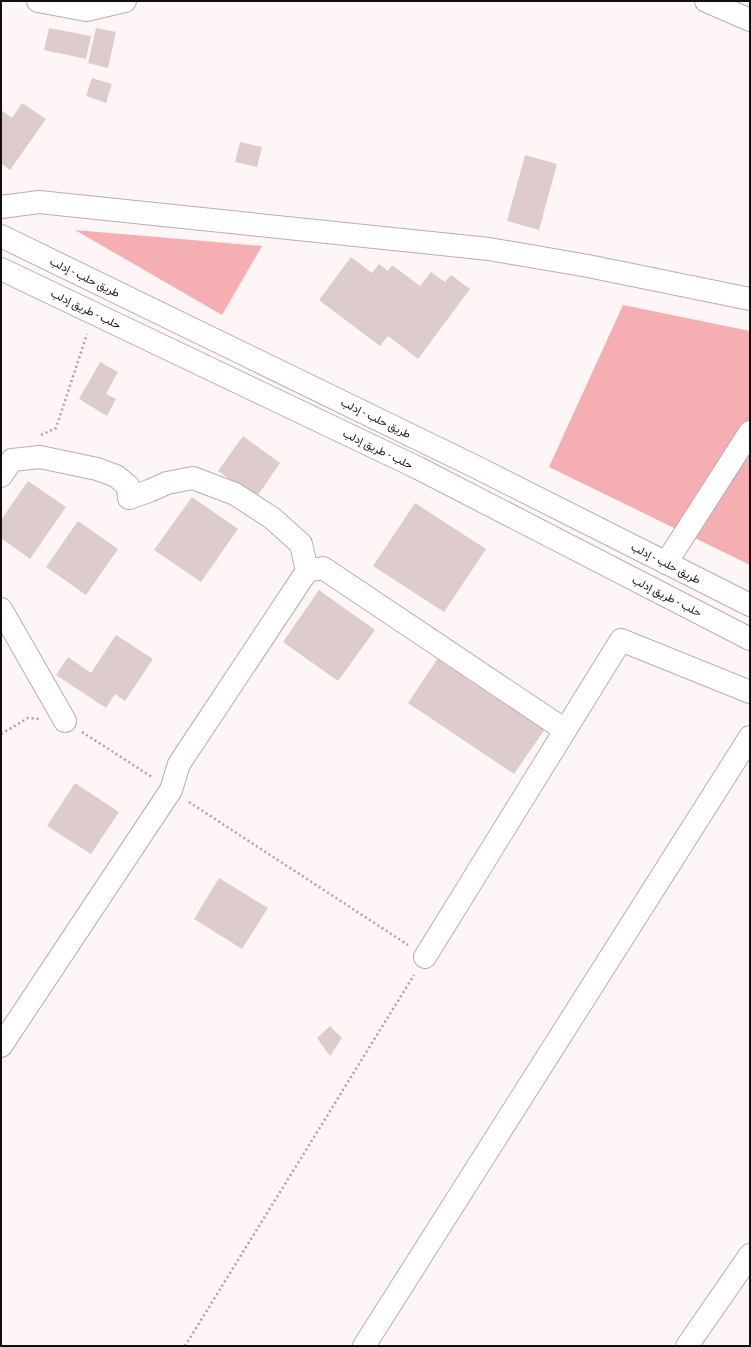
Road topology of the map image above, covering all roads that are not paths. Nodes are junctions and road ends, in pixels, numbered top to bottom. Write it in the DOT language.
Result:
graph roads {
  1 [pos="38,1"];
  2 [pos="126,1"];
  3 [pos="715,3"];
  4 [pos="750,20"];
  5 [pos="1,207"];
  6 [pos="1,236"];
  7 [pos="1,268"];
  8 [pos="750,298"];
  9 [pos="750,432"];
  10 [pos="1,476"];
  11 [pos="666,563"];
  12 [pos="307,571"];
  13 [pos="750,605"];
  14 [pos="1,609"];
  15 [pos="750,639"];
  16 [pos="750,692"];
  17 [pos="65,721"];
  18 [pos="565,730"];
  19 [pos="750,737"];
  20 [pos="425,957"];
  21 [pos="1,1046"];
  22 [pos="750,1255"];
  23 [pos="364,1346"];
  24 [pos="688,1346"];
  1 -- 2 [label="main road"];
  3 -- 4 [label="main road"];
  5 -- 8 [label="main road"];
  6 -- 11 [label="main road, طريق حلب - إدلب"];
  7 -- 15 [label="main road, حلب - طريق إدلب"];
  9 -- 11 [label="main road"];
  10 -- 12 [label="main road"];
  11 -- 13 [label="main road, طريق حلب - إدلب"];
  12 -- 18 [label="main road"];
  12 -- 21 [label="main road"];
  14 -- 17 [label="main road"];
  16 -- 18 [label="main road"];
  18 -- 20 [label="main road"];
  19 -- 23 [label="main road"];
  22 -- 24 [label="main road"];
}
